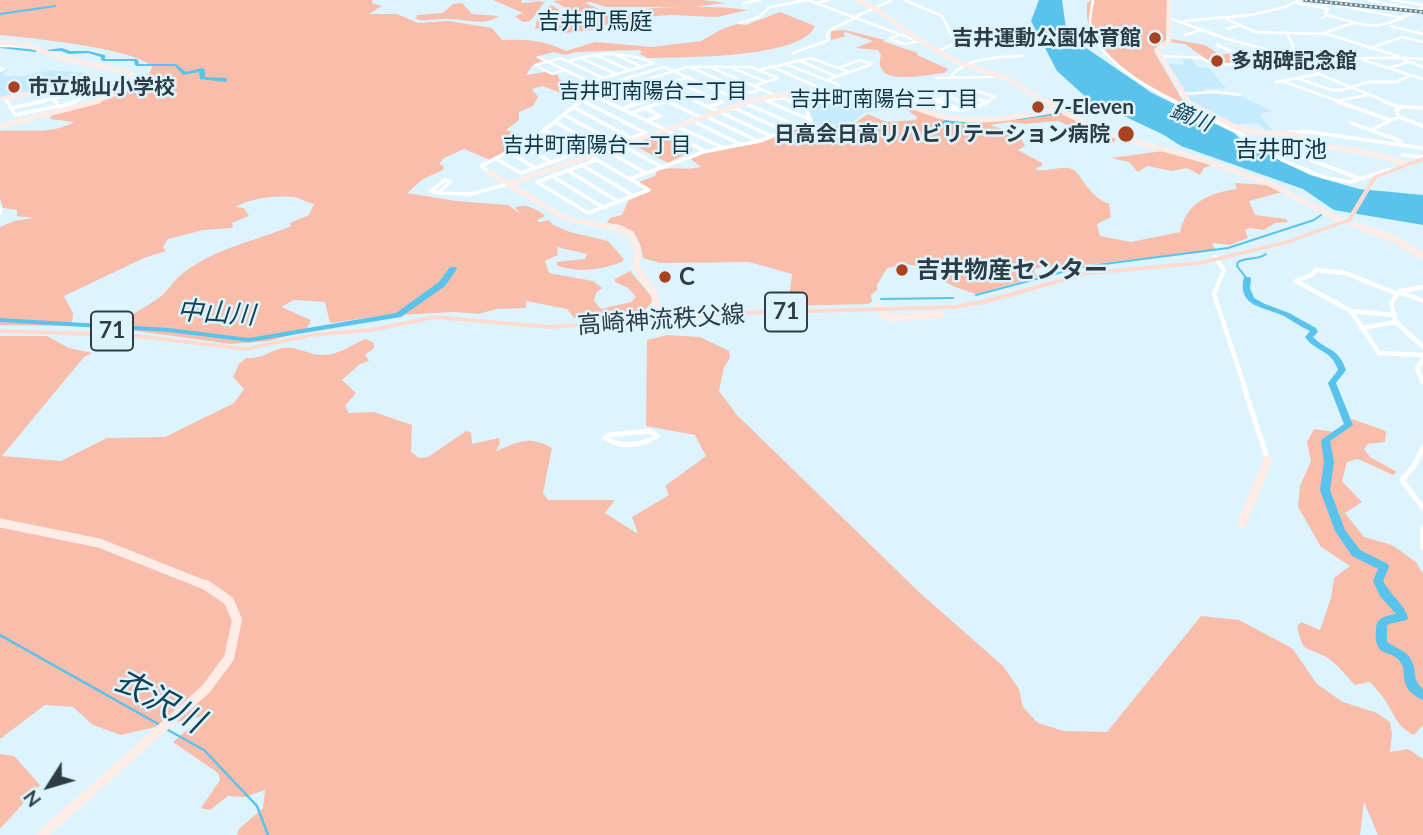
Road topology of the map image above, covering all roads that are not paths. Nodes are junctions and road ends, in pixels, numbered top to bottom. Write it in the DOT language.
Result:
graph roads {
  1 [pos="760,0"];
  2 [pos="808,0"];
  3 [pos="829,0"];
  4 [pos="857,0"];
  5 [pos="892,0"];
  6 [pos="905,0"];
  7 [pos="1093,0"];
  8 [pos="1169,0"];
  9 [pos="1332,0"];
  10 [pos="1349,0"];
  11 [pos="1369,0"];
  12 [pos="1392,0"];
  13 [pos="771,1"];
  14 [pos="1298,1"];
  15 [pos="744,3"];
  16 [pos="816,3"];
  17 [pos="1340,4"];
  18 [pos="778,5"];
  19 [pos="1321,7"];
  20 [pos="1423,7"];
  21 [pos="875,8"];
  22 [pos="1417,9"];
  23 [pos="1327,15"];
  24 [pos="856,17"];
  25 [pos="1169,18"];
  26 [pos="1208,18"];
  27 [pos="1322,18"];
  28 [pos="1403,18"];
  29 [pos="1228,20"];
  30 [pos="1181,22"];
  31 [pos="739,23"];
  32 [pos="1206,23"];
  33 [pos="1353,23"];
  34 [pos="1191,24"];
  35 [pos="1221,24"];
  36 [pos="1242,25"];
  37 [pos="1390,26"];
  38 [pos="1185,28"];
  39 [pos="1227,29"];
  40 [pos="1201,30"];
  41 [pos="1286,33"];
  42 [pos="1326,34"];
  43 [pos="1423,34"];
  44 [pos="898,35"];
  45 [pos="1185,35"];
  46 [pos="1205,36"];
  47 [pos="1211,36"];
  48 [pos="918,41"];
  49 [pos="1423,42"];
  50 [pos="0,44"];
  51 [pos="1217,45"];
  52 [pos="1257,47"];
  53 [pos="1370,48"];
  54 [pos="937,51"];
  55 [pos="611,53"];
  56 [pos="793,53"];
  57 [pos="594,54"];
  58 [pos="1253,54"];
  59 [pos="1022,56"];
  60 [pos="1159,56"];
  61 [pos="1286,56"];
  62 [pos="538,57"];
  63 [pos="1400,57"];
  64 [pos="581,58"];
  65 [pos="1423,59"];
  66 [pos="1348,60"];
  67 [pos="569,61"];
  68 [pos="800,61"];
  69 [pos="1296,61"];
  70 [pos="1340,61"];
  71 [pos="1410,61"];
  72 [pos="548,62"];
  73 [pos="1269,62"];
  74 [pos="1364,62"];
  75 [pos="782,63"];
  76 [pos="1358,65"];
  77 [pos="641,66"];
  78 [pos="770,66"];
  79 [pos="966,66"];
  80 [pos="1351,66"];
  81 [pos="1423,66"];
  82 [pos="689,67"];
  83 [pos="709,67"];
  84 [pos="731,67"];
  85 [pos="838,68"];
  86 [pos="1385,68"];
  87 [pos="1334,69"];
  88 [pos="565,70"];
  89 [pos="629,70"];
  90 [pos="758,70"];
  91 [pos="651,71"];
  92 [pos="675,71"];
  93 [pos="1313,71"];
  94 [pos="849,72"];
  95 [pos="1356,72"];
  96 [pos="807,73"];
  97 [pos="616,74"];
  98 [pos="1319,74"];
  99 [pos="1409,75"];
  100 [pos="796,76"];
  101 [pos="838,76"];
  102 [pos="994,76"];
  103 [pos="689,77"];
  104 [pos="950,77"];
  105 [pos="603,78"];
  106 [pos="936,78"];
  107 [pos="1297,78"];
  108 [pos="1422,79"];
  109 [pos="827,80"];
  110 [pos="1282,81"];
  111 [pos="590,82"];
  112 [pos="701,82"];
  113 [pos="767,82"];
  114 [pos="1276,82"];
  115 [pos="613,83"];
  116 [pos="68,85"];
  117 [pos="92,86"];
  118 [pos="754,86"];
  119 [pos="600,87"];
  120 [pos="622,87"];
  121 [pos="688,87"];
  122 [pos="1353,87"];
  123 [pos="48,89"];
  124 [pos="761,89"];
  125 [pos="577,91"];
  126 [pos="674,91"];
  127 [pos="827,91"];
  128 [pos="958,92"];
  129 [pos="97,93"];
  130 [pos="844,93"];
  131 [pos="27,94"];
  132 [pos="75,94"];
  133 [pos="591,94"];
  134 [pos="636,94"];
  135 [pos="1181,94"];
  136 [pos="922,95"];
  137 [pos="1240,95"];
  138 [pos="1368,95"];
  139 [pos="778,96"];
  140 [pos="793,96"];
  141 [pos="803,96"];
  142 [pos="948,96"];
  143 [pos="657,97"];
  144 [pos="54,98"];
  145 [pos="912,99"];
  146 [pos="79,100"];
  147 [pos="582,100"];
  148 [pos="648,100"];
  149 [pos="883,100"];
  150 [pos="937,100"];
  151 [pos="666,101"];
  152 [pos="1336,101"];
  153 [pos="7,102"];
  154 [pos="745,102"];
  155 [pos="901,102"];
  156 [pos="987,102"];
  157 [pos="32,103"];
  158 [pos="635,104"];
  159 [pos="0,106"];
  160 [pos="573,107"];
  161 [pos="709,107"];
  162 [pos="1402,107"];
  163 [pos="60,108"];
  164 [pos="645,108"];
  165 [pos="807,108"];
  166 [pos="979,108"];
  167 [pos="621,109"];
  168 [pos="1422,109"];
  169 [pos="963,110"];
  170 [pos="1058,110"];
  171 [pos="36,111"];
  172 [pos="719,111"];
  173 [pos="630,113"];
  174 [pos="564,115"];
  175 [pos="700,117"];
  176 [pos="1399,117"];
  177 [pos="691,120"];
  178 [pos="811,120"];
  179 [pos="1390,120"];
  180 [pos="646,121"];
  181 [pos="555,122"];
  182 [pos="1351,123"];
  183 [pos="1421,125"];
  184 [pos="0,126"];
  185 [pos="798,126"];
  186 [pos="545,130"];
  187 [pos="664,130"];
  188 [pos="1370,130"];
  189 [pos="1408,130"];
  190 [pos="785,131"];
  191 [pos="1287,133"];
  192 [pos="771,136"];
  193 [pos="534,138"];
  194 [pos="758,141"];
  195 [pos="1404,143"];
  196 [pos="740,144"];
  197 [pos="521,145"];
  198 [pos="723,148"];
  199 [pos="1423,148"];
  200 [pos="582,151"];
  201 [pos="705,151"];
  202 [pos="509,152"];
  203 [pos="1298,155"];
  204 [pos="1403,155"];
  205 [pos="590,156"];
  206 [pos="566,157"];
  207 [pos="495,158"];
  208 [pos="1423,158"];
  209 [pos="597,160"];
  210 [pos="551,162"];
  211 [pos="1408,164"];
  212 [pos="582,165"];
  213 [pos="662,167"];
  214 [pos="535,168"];
  215 [pos="567,170"];
  216 [pos="1389,170"];
  217 [pos="489,172"];
  218 [pos="646,173"];
  219 [pos="551,176"];
  220 [pos="630,179"];
  221 [pos="1361,179"];
  222 [pos="508,184"];
  223 [pos="438,193"];
  224 [pos="634,196"];
  225 [pos="619,202"];
  226 [pos="604,208"];
  227 [pos="1345,222"];
  228 [pos="1423,257"];
  229 [pos="1217,258"];
  230 [pos="1423,286"];
  231 [pos="1398,293"];
  232 [pos="1423,301"];
  233 [pos="879,308"];
  234 [pos="1350,312"];
  235 [pos="940,315"];
  236 [pos="1392,315"];
  237 [pos="658,319"];
  238 [pos="1396,322"];
  239 [pos="1361,328"];
  240 [pos="0,330"];
  241 [pos="1423,347"];
  242 [pos="1423,357"];
  243 [pos="1423,382"];
  244 [pos="634,432"];
  245 [pos="1423,447"];
  246 [pos="1268,460"];
  247 [pos="1423,508"];
  248 [pos="0,523"];
  249 [pos="1242,523"];
  250 [pos="1423,527"];
  251 [pos="1423,547"];
  252 [pos="42,835"];
  1 -- 15 [label="street"];
  2 -- 16 [label="street"];
  2 -- 18 [label="street"];
  3 -- 16 [label="street"];
  4 -- 21 [label="street"];
  5 -- 21 [label="street"];
  6 -- 54 [label="street"];
  7 -- 221 [label="street"];
  8 -- 25 [label="street"];
  9 -- 17 [label="street"];
  10 -- 17 [label="street"];
  11 -- 22 [label="street"];
  12 -- 20 [label="street"];
  13 -- 18 [label="street"];
  14 -- 19 [label="street"];
  14 -- 29 [label="street"];
  16 -- 24 [label="street"];
  17 -- 19 [label="street"];
  17 -- 28 [label="street"];
  18 -- 31 [label="street"];
  19 -- 23 [label="street"];
  20 -- 22 [label="street"];
  21 -- 24 [label="street"];
  21 -- 48 [label="street"];
  22 -- 28 [label="street"];
  23 -- 27 [label="street"];
  23 -- 33 [label="street"];
  24 -- 44 [label="street"];
  24 -- 56 [label="street"];
  25 -- 30 [label="street"];
  25 -- 60 [label="street"];
  26 -- 29 [label="street"];
  26 -- 30 [label="street"];
  26 -- 32 [label="street"];
  28 -- 37 [label="street"];
  29 -- 35 [label="street"];
  29 -- 36 [label="street"];
  30 -- 34 [label="street"];
  33 -- 37 [label="street"];
  33 -- 42 [label="street"];
  34 -- 38 [label="street"];
  34 -- 40 [label="street"];
  36 -- 39 [label="street"];
  36 -- 41 [label="street"];
  37 -- 43 [label="street"];
  40 -- 45 [label="street"];
  40 -- 47 [label="street"];
  41 -- 42 [label="street"];
  41 -- 61 [label="street"];
  42 -- 53 [label="street"];
  44 -- 48 [label="street"];
  44 -- 48 [label="street"];
  46 -- 47 [label="street"];
  47 -- 52 [label="street"];
  48 -- 54 [label="street"];
  49 -- 53 [label="street"];
  50 -- 163 [label="street"];
  51 -- 58 [label="street"];
  52 -- 58 [label="street"];
  52 -- 61 [label="street"];
  53 -- 63 [label="street"];
  54 -- 79 [label="street"];
  55 -- 57 [label="street"];
  55 -- 77 [label="street"];
  55 -- 77 [label="street"];
  57 -- 64 [label="street"];
  57 -- 89 [label="street"];
  58 -- 73 [label="street"];
  59 -- 79 [label="street"];
  60 -- 73 [label="street"];
  60 -- 135 [label="street"];
  61 -- 69 [label="street"];
  62 -- 72 [label="street"];
  63 -- 65 [label="street"];
  63 -- 71 [label="street"];
  63 -- 74 [label="street"];
  64 -- 67 [label="street"];
  64 -- 97 [label="street"];
  66 -- 70 [label="street"];
  66 -- 74 [label="street"];
  66 -- 76 [label="street"];
  67 -- 72 [label="street"];
  67 -- 105 [label="street"];
  68 -- 75 [label="street"];
  68 -- 85 [label="street"];
  68 -- 101 [label="street"];
  69 -- 70 [label="street"];
  69 -- 73 [label="street"];
  69 -- 93 [label="street"];
  70 -- 80 [label="street"];
  71 -- 81 [label="street"];
  71 -- 86 [label="street"];
  72 -- 88 [label="street"];
  72 -- 88 [label="street"];
  74 -- 76 [label="street"];
  74 -- 86 [label="street"];
  75 -- 78 [label="street"];
  75 -- 96 [label="street"];
  76 -- 80 [label="street"];
  77 -- 89 [label="street"];
  77 -- 91 [label="street"];
  78 -- 90 [label="street"];
  78 -- 100 [label="street"];
  79 -- 102 [label="street"];
  79 -- 104 [label="street"];
  80 -- 95 [label="street"];
  82 -- 83 [label="street"];
  82 -- 92 [label="street"];
  82 -- 124 [label="street"];
  83 -- 84 [label="street"];
  83 -- 118 [label="street"];
  84 -- 90 [label="street"];
  84 -- 113 [label="street"];
  85 -- 94 [label="street"];
  85 -- 94 [label="street"];
  86 -- 99 [label="street"];
  87 -- 93 [label="street"];
  88 -- 111 [label="street"];
  89 -- 97 [label="street"];
  90 -- 113 [label="street"];
  91 -- 92 [label="street"];
  91 -- 115 [label="street"];
  92 -- 103 [label="street"];
  92 -- 120 [label="street"];
  93 -- 98 [label="street"];
  94 -- 101 [label="street"];
  96 -- 100 [label="street"];
  96 -- 109 [label="street"];
  97 -- 105 [label="street"];
  98 -- 107 [label="street"];
  98 -- 122 [label="street"];
  99 -- 108 [label="street"];
  99 -- 122 [label="street"];
  100 -- 127 [label="street"];
  101 -- 109 [label="street"];
  102 -- 104 [label="street"];
  102 -- 170 [label="street"];
  103 -- 112 [label="street"];
  103 -- 134 [label="street"];
  104 -- 106 [label="street"];
  105 -- 111 [label="street"];
  107 -- 110 [label="street"];
  107 -- 122 [label="street"];
  109 -- 130 [label="street"];
  110 -- 114 [label="street"];
  110 -- 152 [label="street"];
  111 -- 119 [label="street"];
  112 -- 121 [label="street"];
  112 -- 154 [label="street"];
  113 -- 118 [label="street"];
  115 -- 119 [label="street"];
  115 -- 120 [label="street"];
  116 -- 117 [label="street"];
  116 -- 123 [label="street"];
  116 -- 132 [label="street"];
  117 -- 129 [label="street"];
  117 -- 129 [label="street"];
  118 -- 124 [label="street"];
  119 -- 133 [label="street"];
  119 -- 158 [label="street"];
  120 -- 134 [label="street"];
  121 -- 126 [label="street"];
  121 -- 161 [label="street"];
  122 -- 138 [label="street"];
  123 -- 131 [label="street"];
  123 -- 144 [label="street"];
  124 -- 139 [label="street"];
  125 -- 133 [label="street"];
  126 -- 143 [label="street"];
  126 -- 161 [label="street"];
  127 -- 130 [label="street"];
  127 -- 140 [label="street"];
  128 -- 142 [label="street"];
  128 -- 156 [label="street"];
  128 -- 156 [label="street"];
  129 -- 146 [label="street"];
  130 -- 141 [label="street"];
  130 -- 149 [label="street"];
  131 -- 153 [label="street"];
  131 -- 157 [label="street"];
  132 -- 144 [label="street"];
  132 -- 146 [label="street"];
  133 -- 147 [label="street"];
  133 -- 167 [label="street"];
  134 -- 148 [label="street"];
  135 -- 137 [label="street"];
  135 -- 191 [label="street"];
  136 -- 145 [label="street"];
  136 -- 149 [label="street"];
  136 -- 150 [label="street"];
  138 -- 152 [label="street"];
  138 -- 162 [label="street"];
  139 -- 140 [label="street"];
  139 -- 154 [label="street"];
  140 -- 141 [label="street"];
  141 -- 165 [label="street"];
  142 -- 150 [label="street"];
  142 -- 166 [label="street"];
  143 -- 148 [label="street"];
  143 -- 151 [label="street"];
  144 -- 157 [label="street"];
  144 -- 163 [label="street"];
  145 -- 155 [label="street"];
  145 -- 169 [label="street"];
  146 -- 163 [label="street"];
  147 -- 160 [label="street"];
  147 -- 160 [label="street"];
  148 -- 158 [label="street"];
  149 -- 155 [label="street"];
  150 -- 169 [label="street"];
  151 -- 164 [label="street"];
  151 -- 175 [label="street"];
  152 -- 179 [label="street"];
  153 -- 157 [label="street"];
  153 -- 159 [label="street"];
  153 -- 171 [label="street"];
  154 -- 172 [label="street"];
  154 -- 185 [label="street"];
  155 -- 170 [label="street"];
  156 -- 166 [label="street"];
  157 -- 171 [label="street"];
  158 -- 167 [label="street"];
  160 -- 174 [label="street"];
  161 -- 172 [label="street"];
  162 -- 168 [label="street"];
  162 -- 176 [label="street"];
  163 -- 171 [label="street"];
  163 -- 184 [label="street"];
  164 -- 173 [label="street"];
  164 -- 180 [label="street"];
  165 -- 178 [label="street"];
  165 -- 178 [label="street"];
  166 -- 169 [label="street"];
  167 -- 173 [label="street"];
  170 -- 227 [label="street"];
  172 -- 175 [label="street"];
  172 -- 190 [label="street"];
  172 -- 192 [label="street"];
  172 -- 194 [label="street"];
  173 -- 180 [label="street"];
  174 -- 181 [label="street"];
  174 -- 181 [label="street"];
  175 -- 177 [label="street"];
  176 -- 179 [label="street"];
  176 -- 183 [label="street"];
  177 -- 187 [label="street"];
  177 -- 196 [label="street"];
  178 -- 185 [label="street"];
  179 -- 188 [label="street"];
  180 -- 187 [label="street"];
  181 -- 186 [label="street"];
  182 -- 188 [label="street"];
  183 -- 189 [label="street"];
  185 -- 190 [label="street"];
  186 -- 193 [label="street"];
  186 -- 200 [label="street"];
  187 -- 205 [label="street"];
  188 -- 195 [label="street"];
  190 -- 192 [label="street"];
  191 -- 195 [label="street"];
  191 -- 211 [label="street"];
  192 -- 194 [label="street"];
  193 -- 197 [label="street"];
  193 -- 206 [label="street"];
  194 -- 196 [label="street"];
  195 -- 199 [label="street"];
  196 -- 198 [label="street"];
  197 -- 202 [label="street"];
  197 -- 210 [label="street"];
  198 -- 201 [label="street"];
  198 -- 201 [label="street"];
  200 -- 205 [label="street"];
  200 -- 206 [label="street"];
  201 -- 213 [label="street"];
  202 -- 207 [label="street"];
  202 -- 214 [label="street"];
  203 -- 221 [label="street"];
  204 -- 208 [label="street"];
  205 -- 209 [label="street"];
  205 -- 222 [label="street"];
  206 -- 210 [label="street"];
  207 -- 214 [label="street"];
  207 -- 217 [label="street"];
  208 -- 211 [label="main road, 高崎神流秩父線 / 71"];
  209 -- 212 [label="street"];
  209 -- 220 [label="street"];
  210 -- 214 [label="street"];
  211 -- 216 [label="main road, 高崎神流秩父線 / 71"];
  212 -- 215 [label="street"];
  212 -- 224 [label="street"];
  213 -- 218 [label="street"];
  213 -- 218 [label="street"];
  215 -- 219 [label="street"];
  215 -- 225 [label="street"];
  216 -- 221 [label="street"];
  216 -- 227 [label="main road, 高崎神流秩父線 / 71"];
  217 -- 222 [label="street"];
  218 -- 220 [label="street"];
  219 -- 226 [label="street"];
  219 -- 226 [label="street"];
  220 -- 224 [label="street"];
  222 -- 223 [label="street"];
  222 -- 237 [label="street"];
  223 -- 223 [label="street"];
  224 -- 225 [label="street"];
  225 -- 226 [label="street"];
  227 -- 228 [label="street"];
  227 -- 229 [label="main road, 高崎神流秩父線 / 71"];
  229 -- 233 [label="main road, 高崎神流秩父線 / 71"];
  229 -- 246 [label="street"];
  230 -- 231 [label="street"];
  231 -- 232 [label="street"];
  231 -- 234 [label="street"];
  231 -- 236 [label="street"];
  233 -- 235 [label="street"];
  233 -- 237 [label="main road, 高崎神流秩父線 / 71"];
  234 -- 236 [label="street"];
  234 -- 239 [label="street"];
  236 -- 238 [label="street"];
  237 -- 240 [label="main road, 高崎神流秩父線 / 71"];
  238 -- 239 [label="street"];
  238 -- 241 [label="street"];
  239 -- 242 [label="street"];
  242 -- 243 [label="street"];
  244 -- 244 [label="street"];
  245 -- 247 [label="street"];
  246 -- 249 [label="street"];
  248 -- 252 [label="street"];
  250 -- 251 [label="street"];
}
